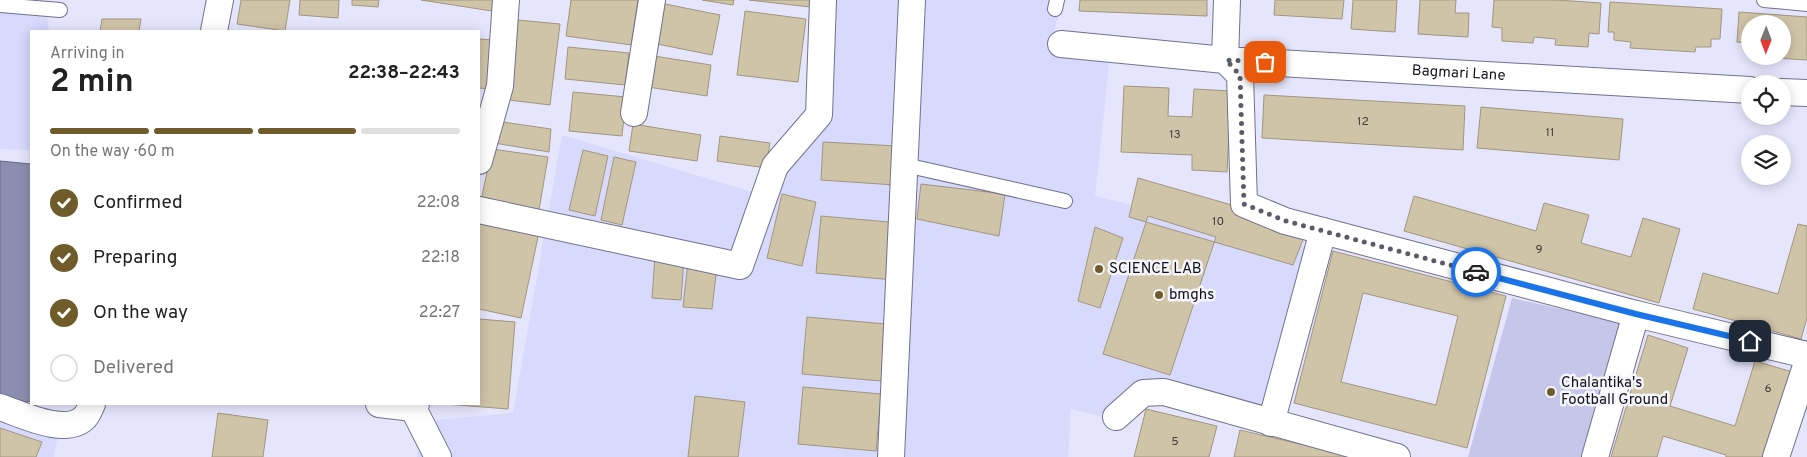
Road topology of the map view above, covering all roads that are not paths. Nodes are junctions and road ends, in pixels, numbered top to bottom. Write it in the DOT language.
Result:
graph roads {
  1 [pos="220,0"];
  2 [pos="506,0"];
  3 [pos="652,0"];
  4 [pos="823,0"];
  5 [pos="912,0"];
  6 [pos="1227,0"];
  7 [pos="1764,0"];
  8 [pos="1807,4"];
  9 [pos="0,5"];
  10 [pos="60,10"];
  11 [pos="214,30"];
  12 [pos="1061,44"];
  13 [pos="1226,60"];
  14 [pos="1741,89"];
  15 [pos="1791,93"];
  16 [pos="1807,94"];
  17 [pos="634,113"];
  18 [pos="480,157"];
  19 [pos="905,165"];
  20 [pos="1064,201"];
  21 [pos="480,210"];
  22 [pos="1323,231"];
  23 [pos="1636,314"];
  24 [pos="1807,355"];
  25 [pos="1807,363"];
  26 [pos="91,405"];
  27 [pos="397,405"];
  28 [pos="415,406"];
  29 [pos="0,407"];
  30 [pos="1116,417"];
  31 [pos="1271,423"];
  32 [pos="1381,455"];
  33 [pos="438,457"];
  34 [pos="891,457"];
  35 [pos="1596,457"];
  36 [pos="1776,457"];
  1 -- 11 [label="street"];
  2 -- 18 [label="street"];
  3 -- 17 [label="street"];
  4 -- 21 [label="street"];
  5 -- 19 [label="street"];
  6 -- 13 [label="street"];
  7 -- 8 [label="lane"];
  9 -- 10 [label="lane"];
  12 -- 13 [label="street, Bagmari Lane"];
  13 -- 14 [label="street, Bagmari Lane"];
  13 -- 22 [label="street"];
  15 -- 16 [label="street"];
  19 -- 20 [label="lane"];
  19 -- 34 [label="street"];
  22 -- 23 [label="street"];
  22 -- 31 [label="street"];
  23 -- 24 [label="street"];
  23 -- 35 [label="street"];
  25 -- 36 [label="street"];
  26 -- 29 [label="street"];
  27 -- 28 [label="street"];
  28 -- 33 [label="street"];
  30 -- 31 [label="street"];
  31 -- 32 [label="street"];
}
